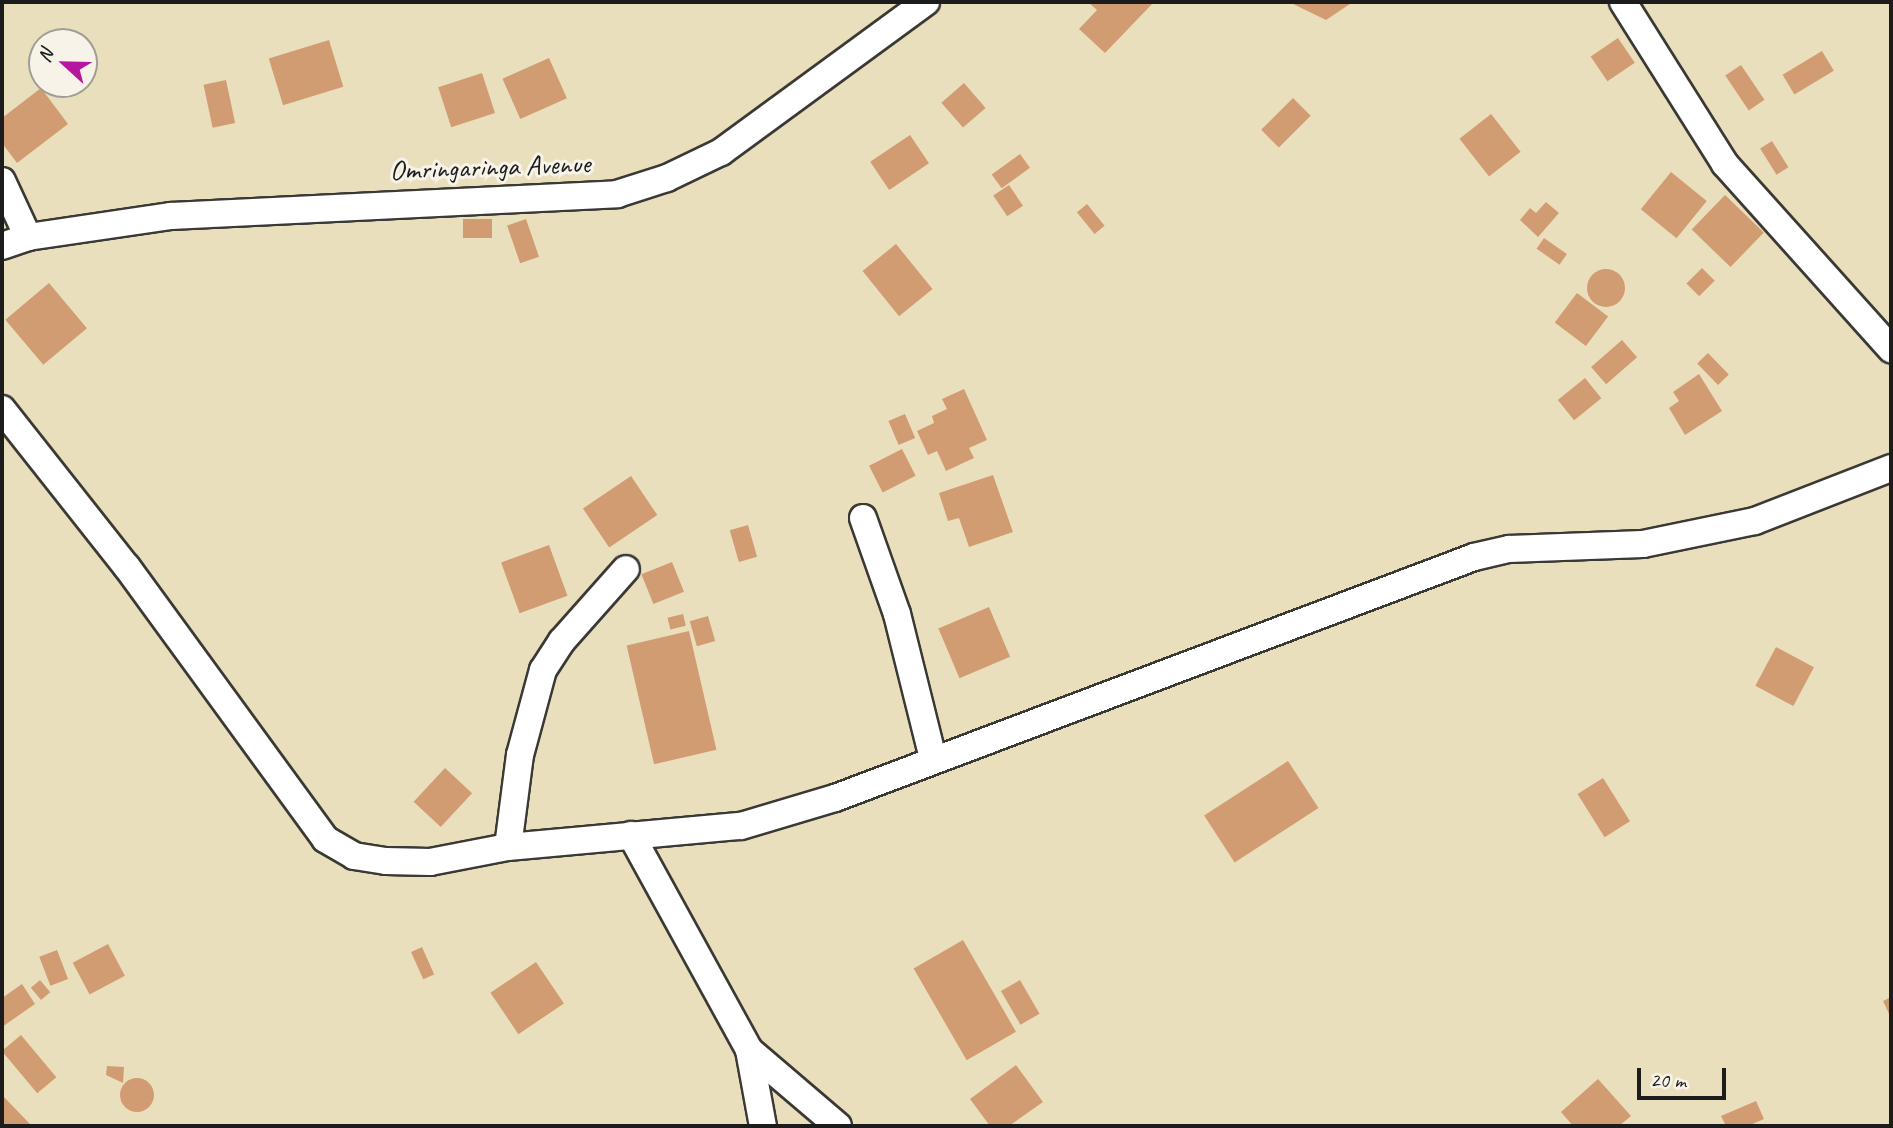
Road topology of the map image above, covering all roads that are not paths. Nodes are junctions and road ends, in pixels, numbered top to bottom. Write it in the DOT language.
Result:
graph roads {
  1 [pos="926,2"];
  2 [pos="1623,2"];
  3 [pos="2,181"];
  4 [pos="28,237"];
  5 [pos="2,246"];
  6 [pos="1891,349"];
  7 [pos="2,410"];
  8 [pos="1891,468"];
  9 [pos="863,518"];
  10 [pos="626,569"];
  11 [pos="933,758"];
  12 [pos="631,835"];
  13 [pos="508,846"];
  14 [pos="749,1050"];
  15 [pos="763,1126"];
  16 [pos="838,1126"];
  1 -- 4 [label="street, Omringaringa Avenue"];
  2 -- 6 [label="street"];
  3 -- 4 [label="street"];
  4 -- 5 [label="street, Omringaringa Avenue"];
  7 -- 13 [label="street"];
  8 -- 11 [label="street"];
  9 -- 11 [label="street"];
  10 -- 13 [label="street"];
  11 -- 12 [label="street"];
  12 -- 13 [label="street"];
  12 -- 14 [label="street"];
  14 -- 15 [label="street"];
  14 -- 16 [label="street"];
}
